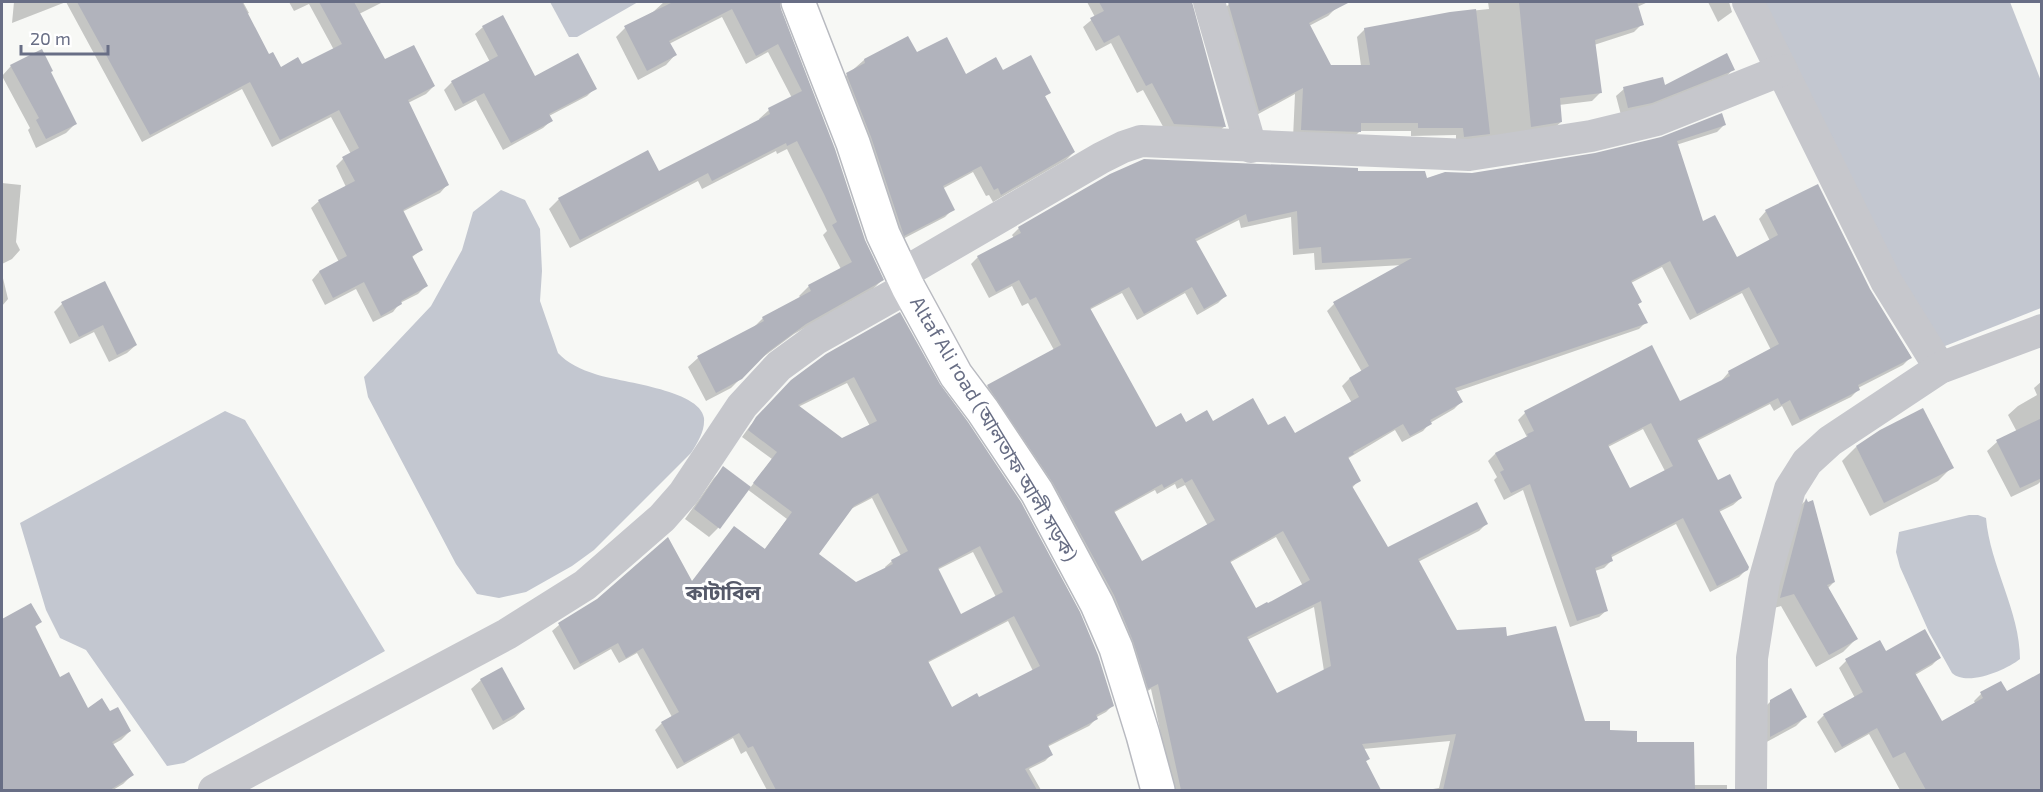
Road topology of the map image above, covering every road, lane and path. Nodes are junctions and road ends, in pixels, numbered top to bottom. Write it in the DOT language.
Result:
graph roads {
  1 [pos="798,2"];
  2 [pos="1209,2"];
  3 [pos="1748,2"];
  4 [pos="1782,70"];
  5 [pos="1251,147"];
  6 [pos="905,280"];
  7 [pos="2042,330"];
  8 [pos="1940,368"];
  9 [pos="214,790"];
  10 [pos="1158,790"];
  11 [pos="1751,790"];
  1 -- 6 [label="main road, Altaf Ali road (আলতাফ আলী সড়ক)"];
  2 -- 5 [label="street"];
  3 -- 4 [label="street"];
  4 -- 5 [label="street"];
  4 -- 8 [label="street"];
  5 -- 6 [label="street"];
  6 -- 9 [label="street"];
  6 -- 10 [label="main road, Altaf Ali road (আলতাফ আলী সড়ক)"];
  7 -- 8 [label="street"];
  8 -- 11 [label="street"];
}
